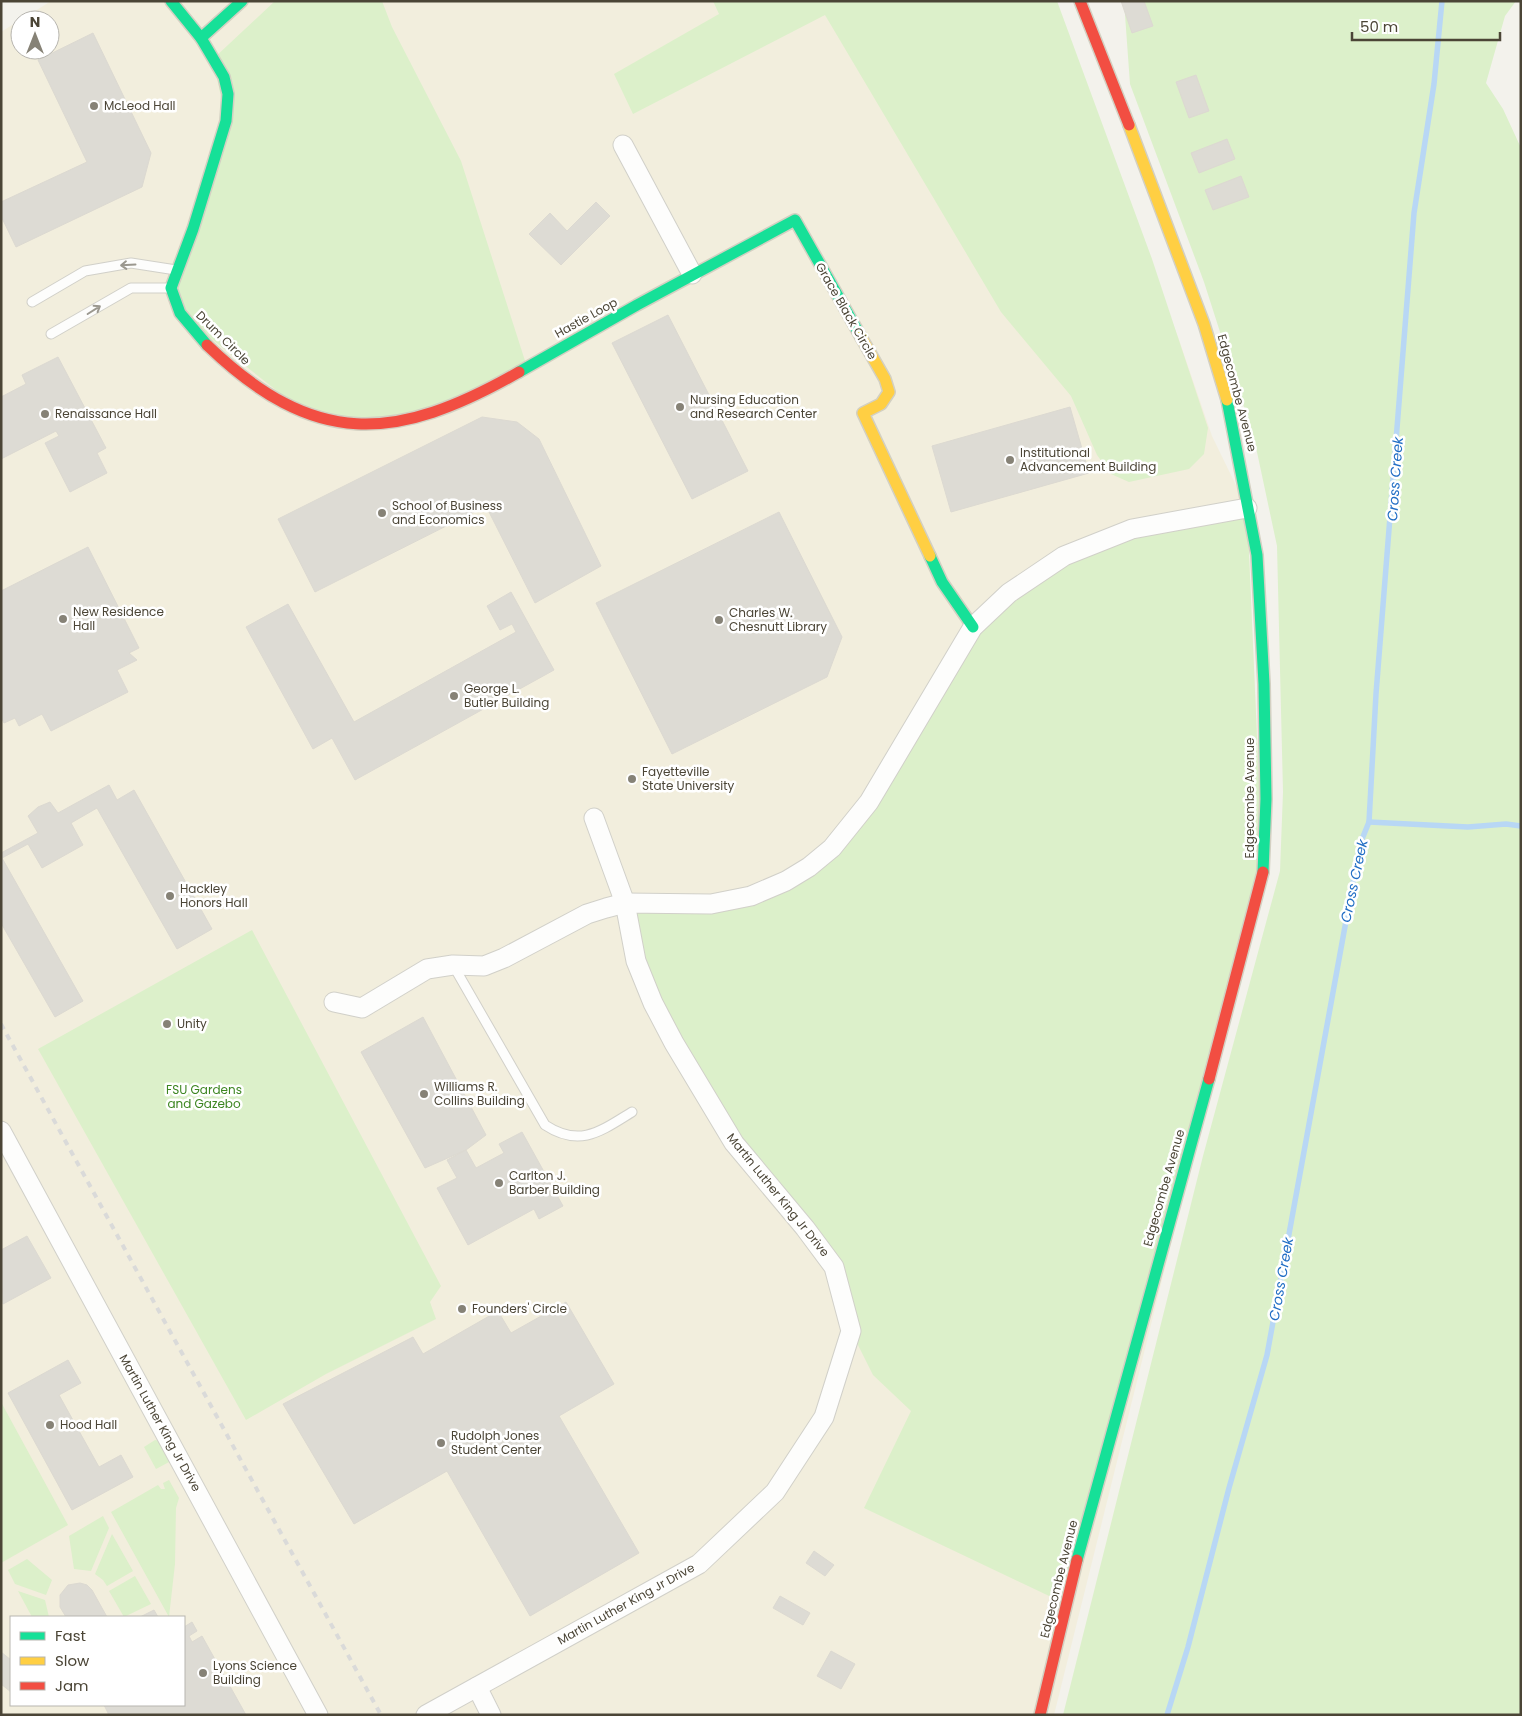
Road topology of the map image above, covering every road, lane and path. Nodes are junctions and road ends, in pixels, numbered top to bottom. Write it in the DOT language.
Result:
graph roads {
  1 [pos="170,1"];
  2 [pos="242,1"];
  3 [pos="1080,1"];
  4 [pos="201,38"];
  5 [pos="623,145"];
  6 [pos="176,270"];
  7 [pos="692,274"];
  8 [pos="171,288"];
  9 [pos="32,302"];
  10 [pos="51,334"];
  11 [pos="493,385"];
  12 [pos="1247,508"];
  13 [pos="973,627"];
  14 [pos="594,818"];
  15 [pos="625,903"];
  16 [pos="453,965"];
  17 [pos="334,1002"];
  18 [pos="632,1112"];
  19 [pos="1,1131"];
  20 [pos="476,1687"];
  21 [pos="318,1715"];
  22 [pos="426,1715"];
  23 [pos="491,1715"];
  24 [pos="1040,1715"];
  1 -- 4 [label="street"];
  2 -- 4 [label="street"];
  3 -- 12 [label="street, Edgecombe Avenue"];
  4 -- 6 [label="street"];
  5 -- 7 [label="street"];
  6 -- 8 [label="street"];
  6 -- 9 [label="lane, one-way"];
  7 -- 11 [label="street, Hastie Loop"];
  7 -- 13 [label="street, Grace Black Circle"];
  10 -- 8 [label="lane, one-way"];
  8 -- 11 [label="street, Drum Circle"];
  12 -- 13 [label="street"];
  12 -- 24 [label="street, Edgecombe Avenue"];
  13 -- 15 [label="street"];
  14 -- 15 [label="street, Martin Luther King Jr Drive"];
  15 -- 16 [label="street"];
  15 -- 20 [label="street, Martin Luther King Jr Drive"];
  16 -- 17 [label="street"];
  16 -- 18 [label="lane"];
  19 -- 21 [label="street, Martin Luther King Jr Drive"];
  20 -- 22 [label="street, Martin Luther King Jr Drive"];
  20 -- 23 [label="street"];
}
